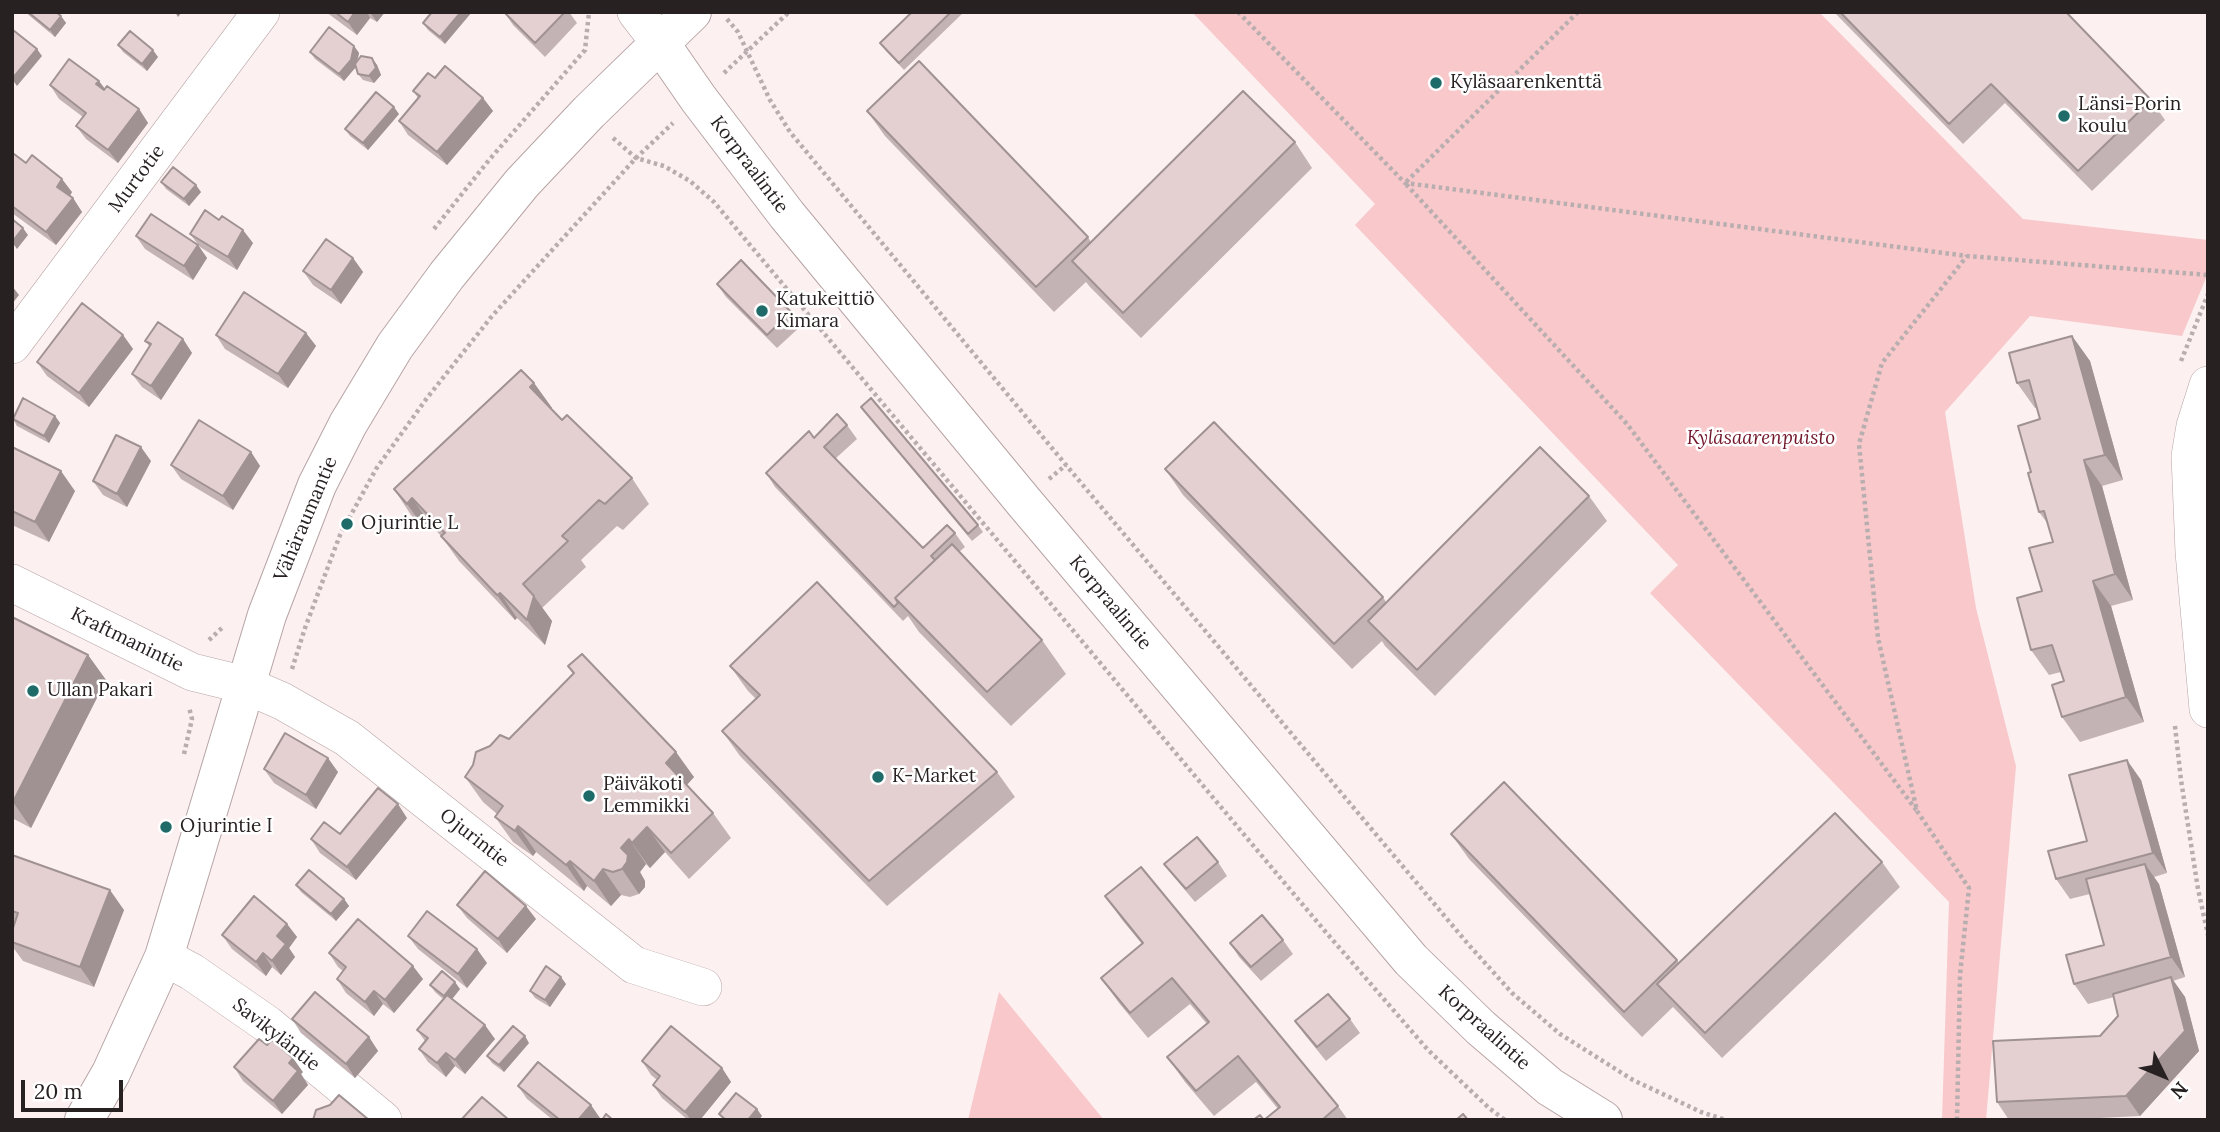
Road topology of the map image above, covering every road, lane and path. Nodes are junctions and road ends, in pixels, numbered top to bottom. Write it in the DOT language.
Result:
graph roads {
  1 [pos="261,12"];
  2 [pos="636,12"];
  3 [pos="692,12"];
  4 [pos="721,12"];
  5 [pos="789,12"];
  6 [pos="1238,12"];
  7 [pos="1578,12"];
  8 [pos="660,43"];
  9 [pos="747,51"];
  10 [pos="560,80"];
  11 [pos="698,98"];
  12 [pos="589,112"];
  13 [pos="636,158"];
  14 [pos="1405,183"];
  15 [pos="1967,256"];
  16 [pos="2208,275"];
  17 [pos="12,345"];
  18 [pos="2208,385"];
  19 [pos="12,583"];
  20 [pos="192,672"];
  21 [pos="245,685"];
  22 [pos="2207,692"];
  23 [pos="282,701"];
  24 [pos="183,759"];
  25 [pos="1917,811"];
  26 [pos="164,957"];
  27 [pos="703,987"];
  28 [pos="84,1120"];
  29 [pos="383,1120"];
  30 [pos="1505,1120"];
  31 [pos="1604,1120"];
  32 [pos="1726,1120"];
  33 [pos="1957,1120"];
  1 -- 17 [label="street, Murtotie"];
  2 -- 8 [label="street"];
  3 -- 8 [label="street, Vähäraumantie"];
  4 -- 9 [label="path"];
  5 -- 9 [label="path"];
  6 -- 14 [label="path"];
  7 -- 14 [label="path"];
  8 -- 11 [label="street, Korpraalintie"];
  8 -- 12 [label="street, Vähäraumantie"];
  9 -- 11 [label="path"];
  9 -- 32 [label="path"];
  10 -- 12 [label="path"];
  11 -- 13 [label="path"];
  11 -- 31 [label="street, Korpraalintie"];
  12 -- 13 [label="path"];
  12 -- 21 [label="street, Vähäraumantie"];
  13 -- 23 [label="path"];
  13 -- 30 [label="path"];
  14 -- 15 [label="path"];
  14 -- 25 [label="path"];
  15 -- 16 [label="path"];
  15 -- 25 [label="path"];
  18 -- 22 [label="street"];
  19 -- 20 [label="street, Kraftmanintie"];
  20 -- 21 [label="street, Kraftmanintie"];
  20 -- 24 [label="path"];
  21 -- 23 [label="street, Ojurintie"];
  21 -- 26 [label="street, Vähäraumantie"];
  23 -- 27 [label="street, Ojurintie"];
  25 -- 33 [label="path"];
  26 -- 28 [label="street, Vähäraumantie"];
  26 -- 29 [label="street, Savikyläntie"];
}
